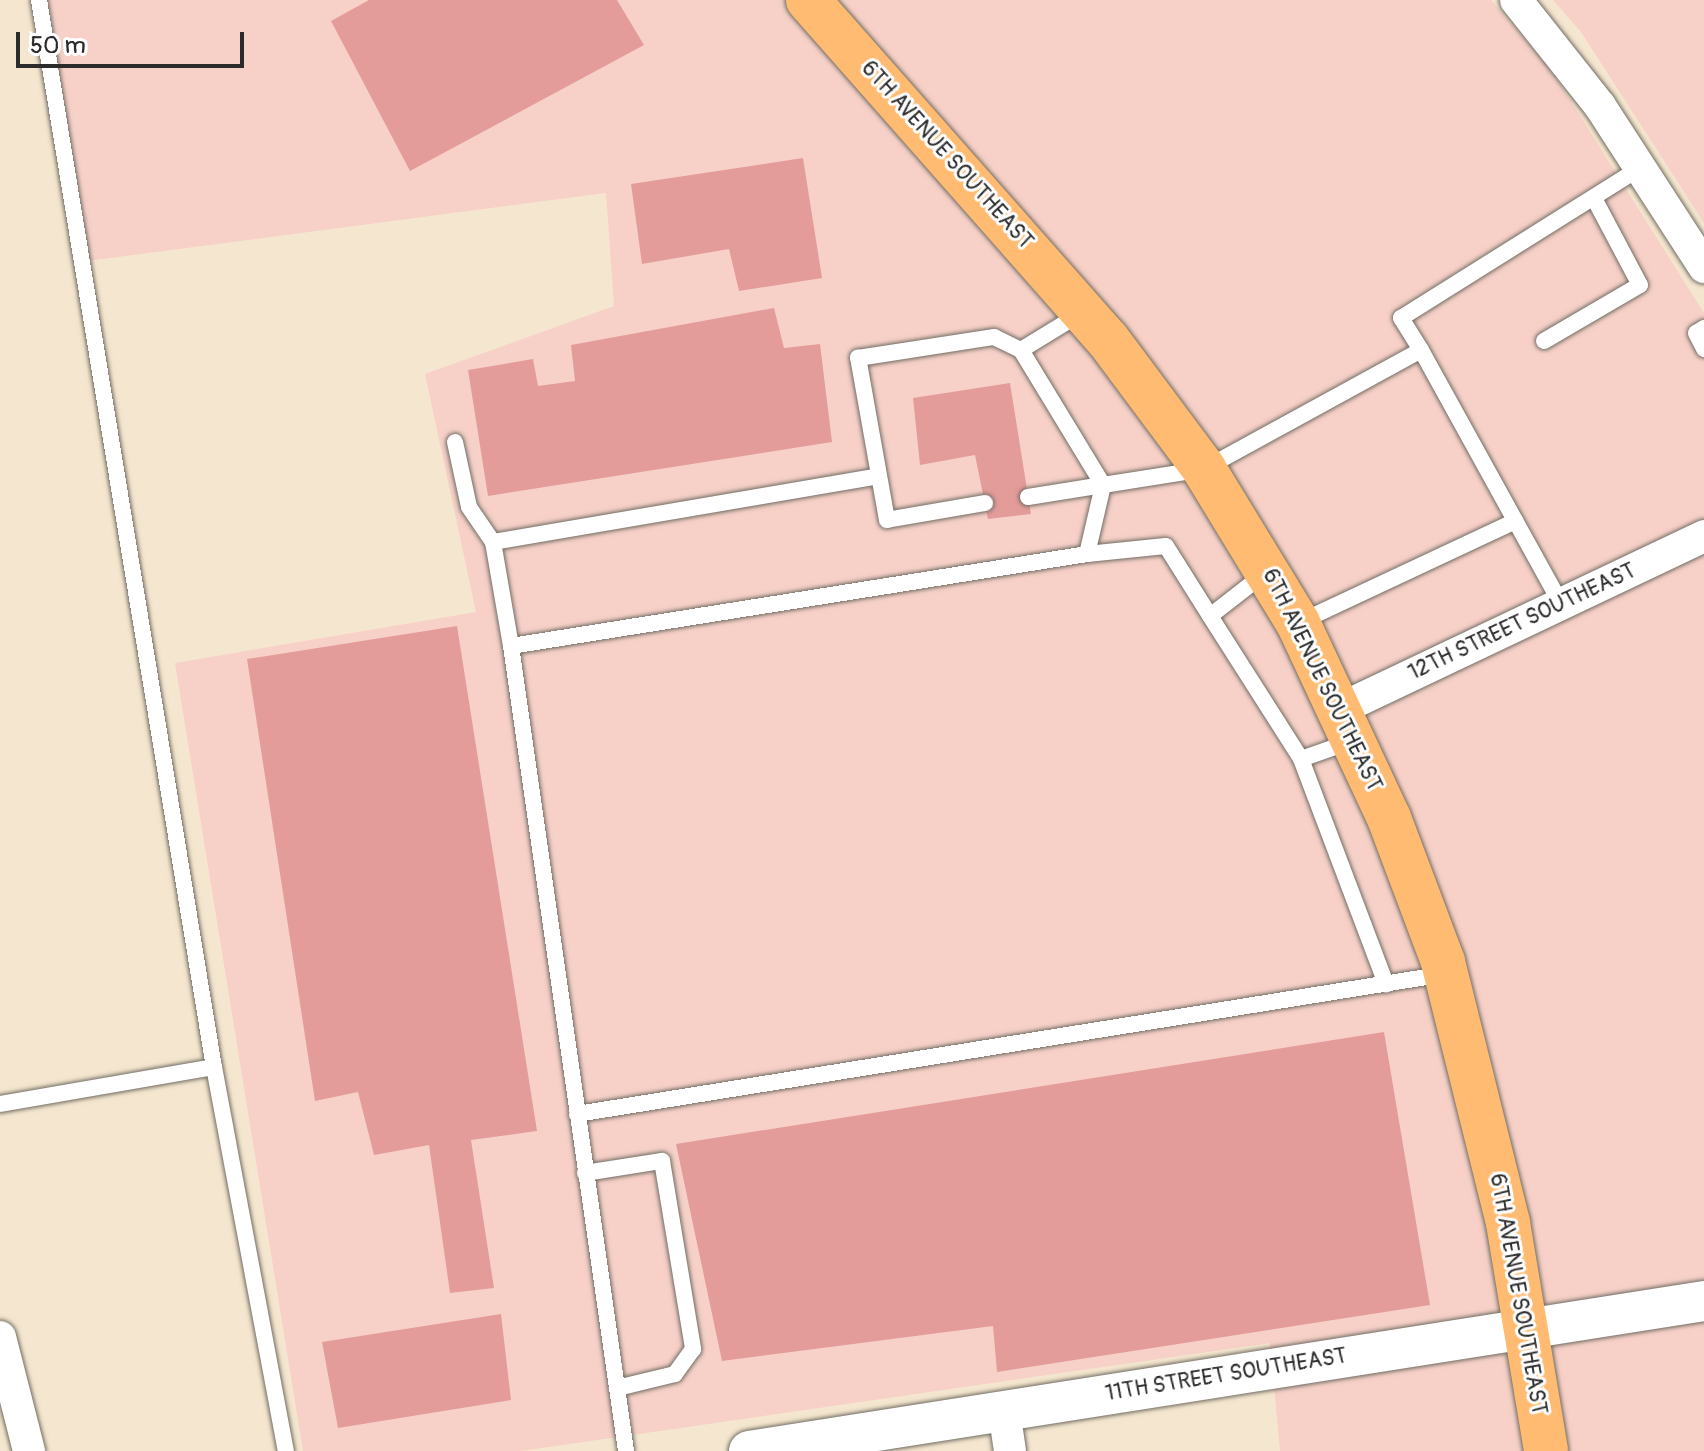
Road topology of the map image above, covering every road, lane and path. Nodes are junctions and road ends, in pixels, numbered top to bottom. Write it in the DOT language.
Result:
graph roads {
  1 [pos="39,0"];
  2 [pos="808,0"];
  3 [pos="1516,0"];
  4 [pos="1642,167"];
  5 [pos="1594,198"];
  6 [pos="1704,267"];
  7 [pos="1084,311"];
  8 [pos="1704,328"];
  9 [pos="1544,341"];
  10 [pos="1704,349"];
  11 [pos="1021,350"];
  12 [pos="1421,350"];
  13 [pos="455,442"];
  14 [pos="1204,469"];
  15 [pos="878,476"];
  16 [pos="1103,485"];
  17 [pos="1028,497"];
  18 [pos="985,503"];
  19 [pos="1516,521"];
  20 [pos="1704,536"];
  21 [pos="493,542"];
  22 [pos="1087,554"];
  23 [pos="1269,570"];
  24 [pos="1561,604"];
  25 [pos="1210,616"];
  26 [pos="1298,623"];
  27 [pos="511,646"];
  28 [pos="1347,725"];
  29 [pos="1301,759"];
  30 [pos="1446,974"];
  31 [pos="1386,984"];
  32 [pos="214,1067"];
  33 [pos="0,1104"];
  34 [pos="577,1114"];
  35 [pos="585,1173"];
  36 [pos="1704,1301"];
  37 [pos="1527,1329"];
  38 [pos="0,1337"];
  39 [pos="617,1388"];
  40 [pos="1004,1410"];
  41 [pos="29,1451"];
  42 [pos="286,1451"];
  43 [pos="626,1451"];
  44 [pos="749,1451"];
  45 [pos="1010,1451"];
  46 [pos="1546,1451"];
  1 -- 32 [label="lane"];
  2 -- 7 [label="main road, 6TH AVENUE SOUTHEAST"];
  3 -- 4 [label="street"];
  4 -- 5 [label="lane"];
  4 -- 6 [label="street"];
  5 -- 9 [label="lane"];
  5 -- 12 [label="lane"];
  7 -- 11 [label="lane"];
  7 -- 14 [label="main road, 6TH AVENUE SOUTHEAST"];
  8 -- 10 [label="lane"];
  11 -- 15 [label="lane"];
  11 -- 16 [label="lane"];
  12 -- 14 [label="lane"];
  12 -- 19 [label="lane"];
  13 -- 21 [label="lane"];
  14 -- 16 [label="lane"];
  14 -- 23 [label="main road, 6TH AVENUE SOUTHEAST"];
  15 -- 18 [label="lane"];
  15 -- 21 [label="lane"];
  16 -- 17 [label="lane"];
  16 -- 22 [label="lane"];
  19 -- 24 [label="lane"];
  19 -- 26 [label="lane"];
  20 -- 24 [label="street, 12TH STREET SOUTHEAST"];
  21 -- 27 [label="lane"];
  22 -- 25 [label="lane"];
  22 -- 27 [label="lane"];
  23 -- 25 [label="lane"];
  23 -- 26 [label="main road, 6TH AVENUE SOUTHEAST"];
  24 -- 28 [label="street, 12TH STREET SOUTHEAST"];
  25 -- 29 [label="lane"];
  26 -- 28 [label="main road, 6TH AVENUE SOUTHEAST"];
  27 -- 34 [label="lane"];
  28 -- 29 [label="lane"];
  28 -- 30 [label="main road, 6TH AVENUE SOUTHEAST"];
  29 -- 31 [label="lane"];
  30 -- 31 [label="lane"];
  30 -- 37 [label="main road, 6TH AVENUE SOUTHEAST"];
  31 -- 34 [label="lane"];
  32 -- 33 [label="lane"];
  32 -- 42 [label="lane"];
  34 -- 35 [label="lane"];
  35 -- 39 [label="lane"];
  35 -- 39 [label="lane"];
  36 -- 37 [label="street, 11TH STREET SOUTHEAST"];
  37 -- 40 [label="street, 11TH STREET SOUTHEAST"];
  37 -- 46 [label="main road, 6TH AVENUE SOUTHEAST"];
  38 -- 41 [label="street"];
  39 -- 43 [label="lane"];
  40 -- 44 [label="street, 11TH STREET SOUTHEAST"];
  40 -- 45 [label="street"];
}
